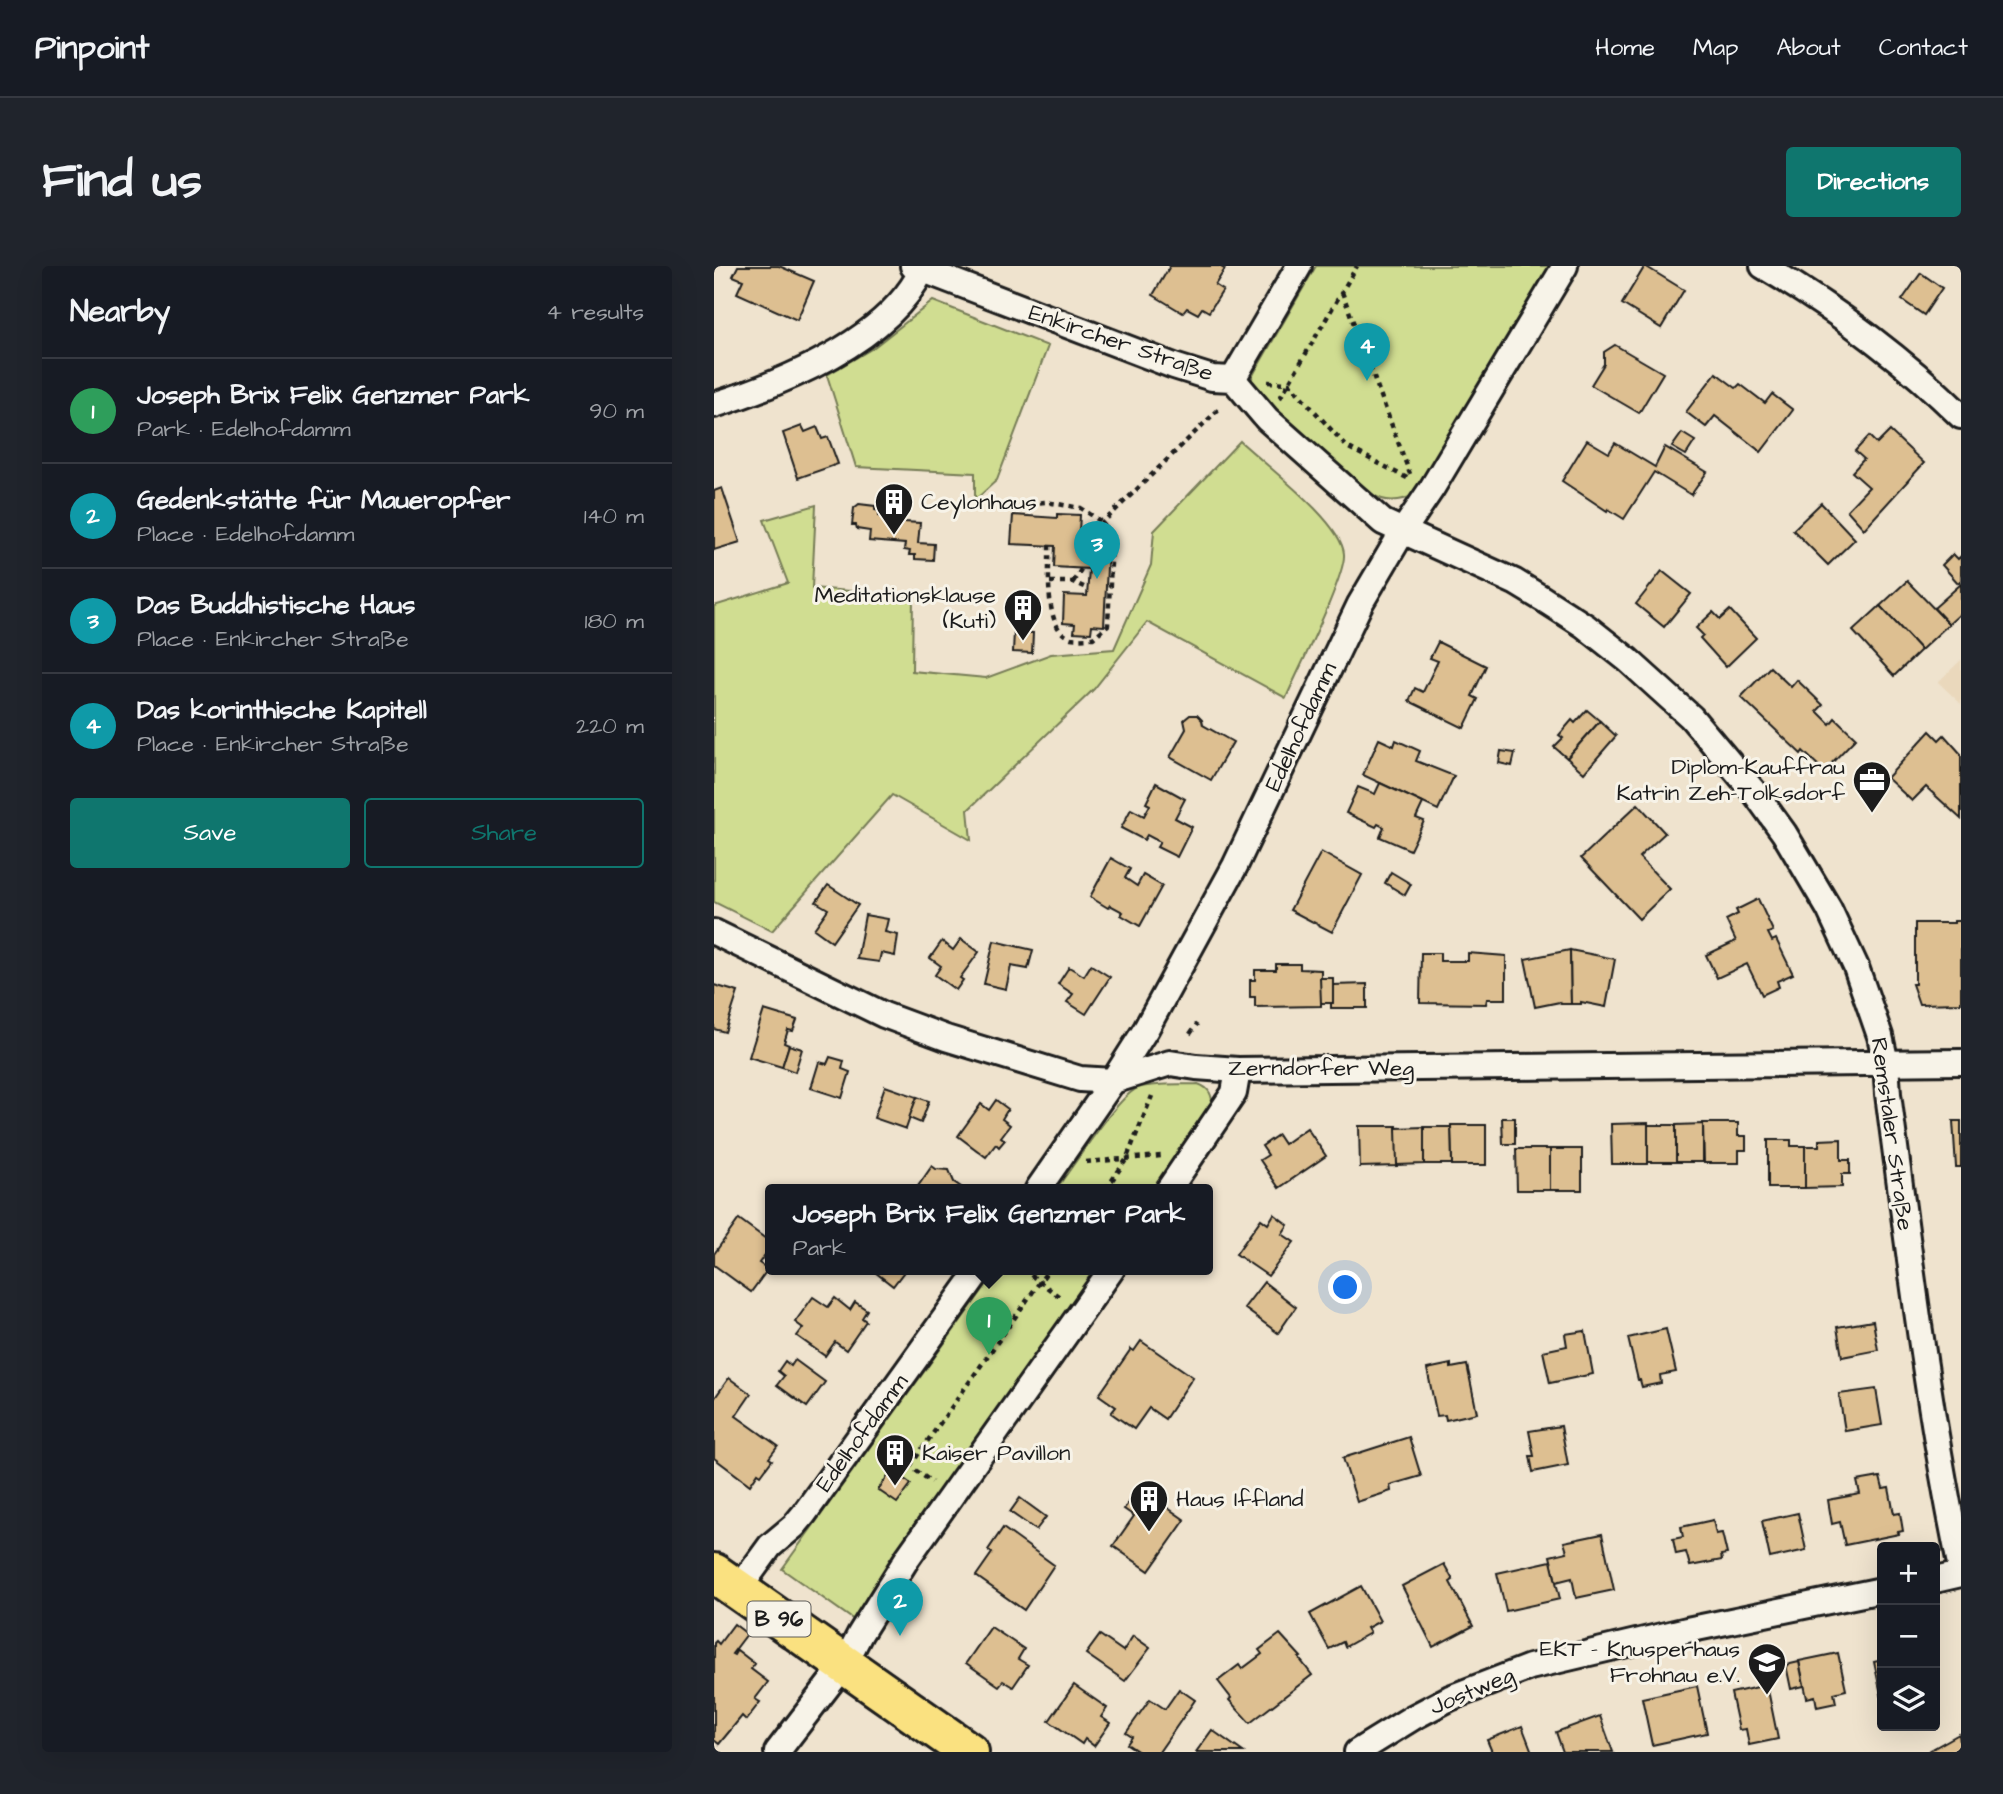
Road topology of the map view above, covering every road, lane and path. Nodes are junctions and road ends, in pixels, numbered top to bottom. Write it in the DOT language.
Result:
graph roads {
  1 [pos="1299,266"];
  2 [pos="1357,266"];
  3 [pos="1565,266"];
  4 [pos="1763,266"];
  5 [pos="917,268"];
  6 [pos="1342,292"];
  7 [pos="1233,379"];
  8 [pos="714,405"];
  9 [pos="1219,409"];
  10 [pos="1961,416"];
  11 [pos="1000,506"];
  12 [pos="1103,523"];
  13 [pos="1402,531"];
  14 [pos="1093,532"];
  15 [pos="1049,546"];
  16 [pos="1082,568"];
  17 [pos="1050,582"];
  18 [pos="1073,582"];
  19 [pos="1088,589"];
  20 [pos="714,932"];
  21 [pos="1197,1024"];
  22 [pos="1190,1034"];
  23 [pos="1961,1062"];
  24 [pos="1886,1063"];
  25 [pos="1238,1070"];
  26 [pos="1113,1081"];
  27 [pos="1156,1086"];
  28 [pos="1172,1155"];
  29 [pos="1126,1160"];
  30 [pos="1076,1162"];
  31 [pos="1041,1184"];
  32 [pos="1109,1184"];
  33 [pos="1172,1184"];
  34 [pos="976,1275"];
  35 [pos="1031,1275"];
  36 [pos="1045,1275"];
  37 [pos="1108,1275"];
  38 [pos="1040,1282"];
  39 [pos="1066,1301"];
  40 [pos="874,1441"];
  41 [pos="910,1466"];
  42 [pos="936,1485"];
  43 [pos="1961,1569"];
  44 [pos="1961,1574"];
  45 [pos="1940,1579"];
  46 [pos="726,1581"];
  47 [pos="1877,1591"];
  48 [pos="844,1665"];
  49 [pos="777,1752"];
  50 [pos="969,1752"];
  51 [pos="1357,1752"];
  1 -- 7 [label="street"];
  2 -- 6 [label="path"];
  3 -- 13 [label="street, Edelhofdamm"];
  4 -- 10 [label="street"];
  5 -- 7 [label="street, Enkircher Straße"];
  5 -- 8 [label="street"];
  6 -- 6 [label="path"];
  7 -- 13 [label="street, Enkircher Straße"];
  9 -- 12 [label="path"];
  11 -- 12 [label="path"];
  12 -- 14 [label="path"];
  12 -- 17 [label="path"];
  13 -- 24 [label="street, Remstaler Straße"];
  13 -- 26 [label="street, Edelhofdamm"];
  15 -- 17 [label="path"];
  16 -- 18 [label="path"];
  17 -- 18 [label="path"];
  18 -- 19 [label="path"];
  20 -- 26 [label="street, Zerndorfer Weg"];
  21 -- 22 [label="path"];
  23 -- 24 [label="street, Zerndorfer Weg"];
  24 -- 25 [label="street, Zerndorfer Weg"];
  24 -- 43 [label="street, Remstaler Straße"];
  25 -- 26 [label="street, Zerndorfer Weg"];
  25 -- 33 [label="street"];
  26 -- 31 [label="street, Edelhofdamm"];
  27 -- 29 [label="path"];
  28 -- 29 [label="path"];
  29 -- 30 [label="path"];
  29 -- 32 [label="path"];
  34 -- 46 [label="street, Edelhofdamm"];
  35 -- 38 [label="path"];
  36 -- 38 [label="path"];
  37 -- 48 [label="street"];
  38 -- 39 [label="path"];
  38 -- 41 [label="path"];
  40 -- 41 [label="path"];
  41 -- 42 [label="path"];
  44 -- 45 [label="street"];
  46 -- 48 [label="main road, B 96"];
  47 -- 51 [label="street, Jostweg"];
  48 -- 49 [label="street"];
  48 -- 50 [label="main road, B 96"];
}
